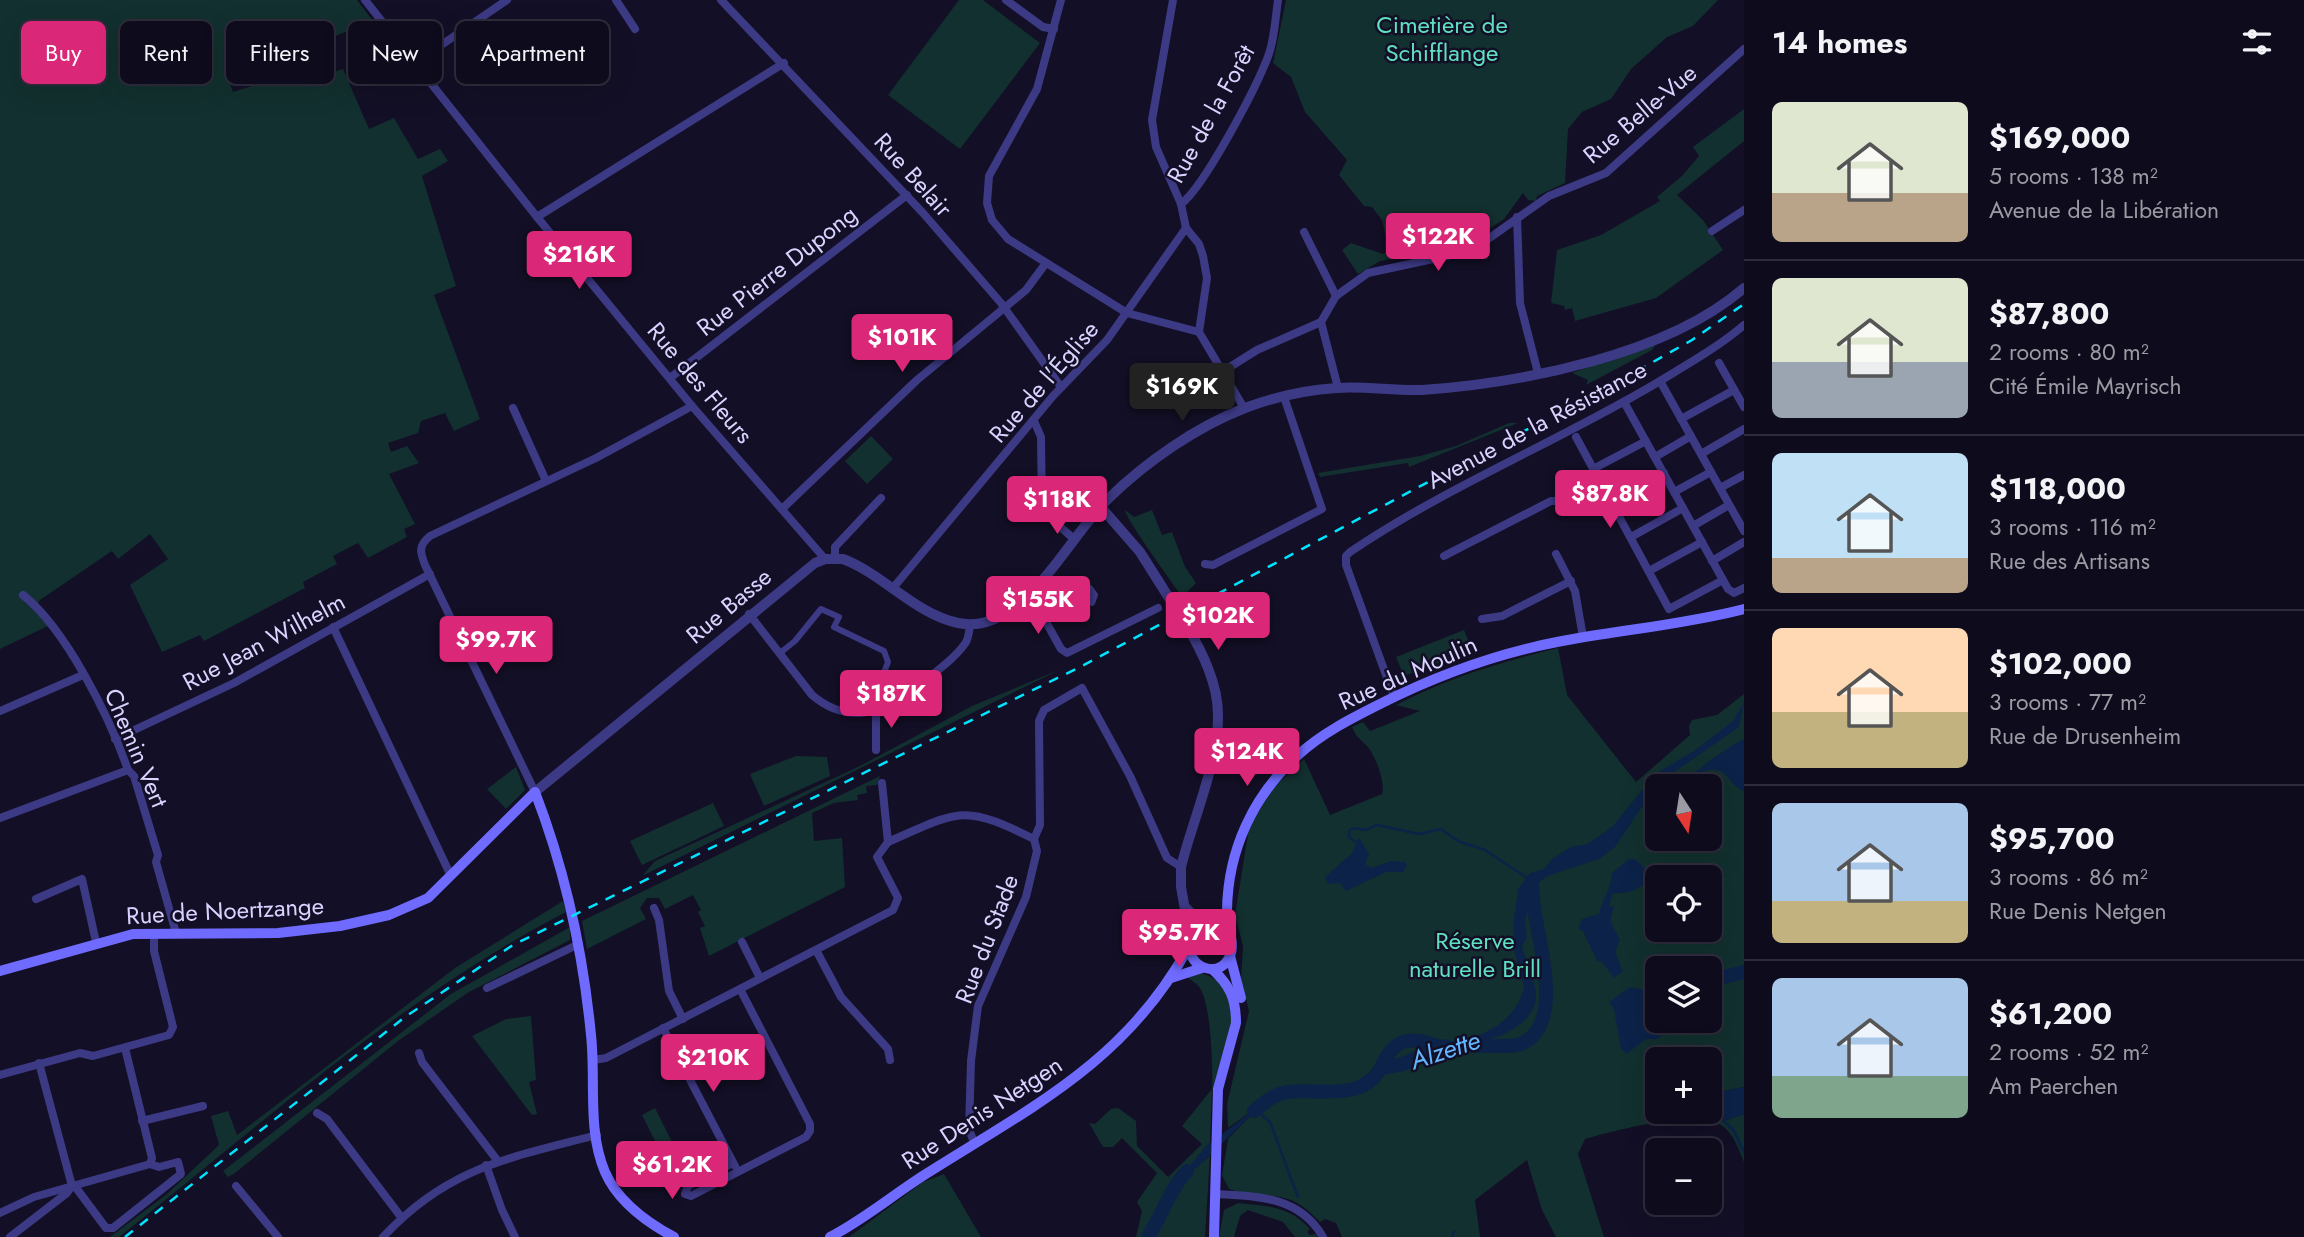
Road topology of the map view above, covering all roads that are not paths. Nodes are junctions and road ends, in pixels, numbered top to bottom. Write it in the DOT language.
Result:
graph roads {
  1 [pos="365,0"];
  2 [pos="508,0"];
  3 [pos="615,0"];
  4 [pos="721,0"];
  5 [pos="1006,0"];
  6 [pos="1061,0"];
  7 [pos="1173,0"];
  8 [pos="1279,0"];
  9 [pos="382,21"];
  10 [pos="635,29"];
  11 [pos="1054,29"];
  12 [pos="442,45"];
  13 [pos="1744,49"];
  14 [pos="784,63"];
  15 [pos="432,84"];
  16 [pos="907,195"];
  17 [pos="1181,204"];
  18 [pos="1744,210"];
  19 [pos="537,217"];
  20 [pos="1517,217"];
  21 [pos="1186,228"];
  22 [pos="1712,231"];
  23 [pos="1304,232"];
  24 [pos="1046,263"];
  25 [pos="1744,288"];
  26 [pos="1336,296"];
  27 [pos="1005,309"];
  28 [pos="1127,313"];
  29 [pos="1321,322"];
  30 [pos="1744,325"];
  31 [pos="1199,332"];
  32 [pos="1719,363"];
  33 [pos="1222,372"];
  34 [pos="1538,373"];
  35 [pos="670,378"];
  36 [pos="1660,381"];
  37 [pos="1061,387"];
  38 [pos="1338,388"];
  39 [pos="1734,390"];
  40 [pos="1284,397"];
  41 [pos="1624,402"];
  42 [pos="692,405"];
  43 [pos="1744,407"];
  44 [pos="513,408"];
  45 [pos="1244,408"];
  46 [pos="1681,419"];
  47 [pos="1034,421"];
  48 [pos="1744,429"];
  49 [pos="1691,436"];
  50 [pos="1576,437"];
  51 [pos="1646,441"];
  52 [pos="1701,454"];
  53 [pos="1655,457"];
  54 [pos="1594,469"];
  55 [pos="1711,472"];
  56 [pos="1664,473"];
  57 [pos="1744,475"];
  58 [pos="546,481"];
  59 [pos="1600,481"];
  60 [pos="1720,488"];
  61 [pos="1674,492"];
  62 [pos="881,498"];
  63 [pos="1611,502"];
  64 [pos="1729,505"];
  65 [pos="1100,506"];
  66 [pos="1683,508"];
  67 [pos="782,509"];
  68 [pos="1742,521"];
  69 [pos="1693,526"];
  70 [pos="1744,531"];
  71 [pos="1630,537"];
  72 [pos="1074,539"];
  73 [pos="1702,542"];
  74 [pos="1744,542"];
  75 [pos="1556,554"];
  76 [pos="1444,556"];
  77 [pos="830,558"];
  78 [pos="1712,561"];
  79 [pos="1205,564"];
  80 [pos="1649,571"];
  81 [pos="430,574"];
  82 [pos="1723,580"];
  83 [pos="1571,581"];
  84 [pos="893,587"];
  85 [pos="1744,588"];
  86 [pos="1030,593"];
  87 [pos="23,594"];
  88 [pos="1158,607"];
  89 [pos="1176,609"];
  90 [pos="1744,609"];
  91 [pos="749,614"];
  92 [pos="1482,619"];
  93 [pos="1186,624"];
  94 [pos="970,625"];
  95 [pos="333,627"];
  96 [pos="1583,637"];
  97 [pos="780,653"];
  98 [pos="83,675"];
  99 [pos="1394,697"];
  100 [pos="895,699"];
  101 [pos="0,711"];
  102 [pos="876,711"];
  103 [pos="115,739"];
  104 [pos="876,750"];
  105 [pos="128,770"];
  106 [pos="881,783"];
  107 [pos="535,792"];
  108 [pos="0,818"];
  109 [pos="1034,839"];
  110 [pos="888,842"];
  111 [pos="1181,867"];
  112 [pos="452,876"];
  113 [pos="1227,898"];
  114 [pos="36,899"];
  115 [pos="1184,905"];
  116 [pos="654,908"];
  117 [pos="1208,926"];
  118 [pos="154,933"];
  119 [pos="176,933"];
  120 [pos="1230,938"];
  121 [pos="96,942"];
  122 [pos="742,942"];
  123 [pos="1189,943"];
  124 [pos="579,944"];
  125 [pos="816,950"];
  126 [pos="1230,956"];
  127 [pos="1207,968"];
  128 [pos="0,971"];
  129 [pos="760,978"];
  130 [pos="1171,978"];
  131 [pos="487,988"];
  132 [pos="740,989"];
  133 [pos="683,1018"];
  134 [pos="663,1028"];
  135 [pos="125,1048"];
  136 [pos="419,1053"];
  137 [pos="593,1060"];
  138 [pos="890,1060"];
  139 [pos="39,1063"];
  140 [pos="0,1075"];
  141 [pos="204,1106"];
  142 [pos="317,1113"];
  143 [pos="142,1121"];
  144 [pos="1218,1130"];
  145 [pos="597,1135"];
  146 [pos="975,1144"];
  147 [pos="496,1160"];
  148 [pos="733,1163"];
  149 [pos="150,1164"];
  150 [pos="486,1164"];
  151 [pos="738,1172"];
  152 [pos="73,1185"];
  153 [pos="236,1185"];
  154 [pos="1217,1194"];
  155 [pos="34,1198"];
  156 [pos="1,1209"];
  157 [pos="43,1212"];
  158 [pos="401,1217"];
  159 [pos="10,1237"];
  160 [pos="278,1237"];
  161 [pos="383,1237"];
  162 [pos="515,1237"];
  163 [pos="674,1237"];
  164 [pos="830,1237"];
  165 [pos="1214,1237"];
  166 [pos="1324,1237"];
  1 -- 9 [label="street, Rue des Fleurs"];
  2 -- 12 [label="street"];
  3 -- 10 [label="street"];
  4 -- 14 [label="street, Rue Belair"];
  5 -- 11 [label="street"];
  6 -- 11 [label="street"];
  7 -- 17 [label="street"];
  8 -- 17 [label="street, Rue de la Forêt"];
  11 -- 24 [label="street"];
  13 -- 20 [label="street, Rue Belle-Vue"];
  14 -- 16 [label="street, Rue Belair"];
  14 -- 19 [label="street"];
  15 -- 19 [label="street, Rue des Fleurs"];
  16 -- 27 [label="street, Rue Belair"];
  16 -- 35 [label="street, Rue Pierre Dupong"];
  17 -- 21 [label="street"];
  18 -- 22 [label="street"];
  19 -- 35 [label="street, Rue des Fleurs"];
  20 -- 26 [label="street, Rue Belle-Vue"];
  20 -- 34 [label="street"];
  21 -- 28 [label="street, Rue de l'Église"];
  21 -- 31 [label="street"];
  23 -- 26 [label="street"];
  24 -- 27 [label="street"];
  24 -- 28 [label="street"];
  25 -- 34 [label="street"];
  26 -- 29 [label="street"];
  27 -- 37 [label="street, Rue Belair"];
  27 -- 67 [label="street"];
  28 -- 31 [label="street"];
  28 -- 37 [label="street, Rue de l'Église"];
  29 -- 33 [label="street"];
  29 -- 38 [label="street"];
  30 -- 36 [label="street, Avenue de la Résistance"];
  31 -- 33 [label="street"];
  32 -- 39 [label="street"];
  33 -- 45 [label="street"];
  34 -- 38 [label="street"];
  35 -- 42 [label="street, Rue des Fleurs"];
  36 -- 41 [label="street, Avenue de la Résistance"];
  36 -- 46 [label="street"];
  37 -- 47 [label="street, Rue de l'Église"];
  38 -- 40 [label="street"];
  39 -- 43 [label="street"];
  39 -- 46 [label="street"];
  40 -- 45 [label="street"];
  40 -- 79 [label="street"];
  41 -- 51 [label="street"];
  41 -- 99 [label="street, Avenue de la Résistance"];
  42 -- 58 [label="street"];
  42 -- 67 [label="street, Rue des Fleurs"];
  44 -- 58 [label="street"];
  45 -- 65 [label="street"];
  46 -- 49 [label="street"];
  47 -- 72 [label="street"];
  47 -- 84 [label="street, Rue de l'Église"];
  48 -- 52 [label="street"];
  49 -- 52 [label="street"];
  49 -- 53 [label="street"];
  50 -- 54 [label="street"];
  51 -- 53 [label="street"];
  51 -- 54 [label="street"];
  52 -- 55 [label="street"];
  53 -- 56 [label="street"];
  54 -- 59 [label="street"];
  55 -- 60 [label="street"];
  55 -- 61 [label="street"];
  56 -- 61 [label="street"];
  56 -- 63 [label="street"];
  57 -- 60 [label="street"];
  58 -- 81 [label="street"];
  59 -- 63 [label="street"];
  59 -- 76 [label="street"];
  60 -- 64 [label="street"];
  61 -- 66 [label="street"];
  62 -- 77 [label="street"];
  63 -- 71 [label="street"];
  64 -- 68 [label="street"];
  64 -- 69 [label="street"];
  65 -- 72 [label="street"];
  65 -- 89 [label="street"];
  66 -- 69 [label="street"];
  66 -- 71 [label="street"];
  67 -- 77 [label="street, Rue des Fleurs"];
  68 -- 70 [label="street"];
  69 -- 73 [label="street"];
  71 -- 80 [label="street"];
  72 -- 86 [label="street"];
  73 -- 78 [label="street"];
  73 -- 80 [label="street"];
  74 -- 78 [label="street"];
  75 -- 83 [label="street"];
  77 -- 84 [label="street"];
  77 -- 91 [label="street, Rue Basse"];
  78 -- 82 [label="street"];
  80 -- 82 [label="street"];
  81 -- 95 [label="street, Rue Jean Wilhelm"];
  81 -- 107 [label="street"];
  82 -- 85 [label="street"];
  83 -- 92 [label="street"];
  83 -- 96 [label="street"];
  84 -- 94 [label="street"];
  86 -- 88 [label="street"];
  86 -- 94 [label="street"];
  87 -- 98 [label="street, Chemin Vert"];
  90 -- 96 [label="main road, Rue du Moulin"];
  91 -- 97 [label="street"];
  91 -- 107 [label="street, Rue Basse"];
  93 -- 111 [label="street"];
  94 -- 100 [label="street"];
  95 -- 103 [label="street, Rue Jean Wilhelm"];
  95 -- 112 [label="street"];
  96 -- 99 [label="main road, Rue du Moulin"];
  97 -- 100 [label="street"];
  97 -- 102 [label="street"];
  98 -- 101 [label="street"];
  98 -- 103 [label="street, Chemin Vert"];
  99 -- 113 [label="main road, Rue du Moulin"];
  100 -- 102 [label="street"];
  102 -- 104 [label="street"];
  103 -- 105 [label="street, Chemin Vert"];
  105 -- 108 [label="street"];
  105 -- 119 [label="street, Chemin Vert"];
  106 -- 110 [label="street"];
  107 -- 112 [label="main road, Rue de Noertzange"];
  107 -- 124 [label="main road"];
  109 -- 110 [label="street"];
  109 -- 111 [label="street, Rue du Stade"];
  109 -- 146 [label="street, Rue du Stade"];
  110 -- 125 [label="street"];
  111 -- 115 [label="street"];
  112 -- 119 [label="main road, Rue de Noertzange"];
  113 -- 117 [label="main road"];
  113 -- 120 [label="main road"];
  114 -- 121 [label="street"];
  115 -- 117 [label="street"];
  115 -- 123 [label="street"];
  116 -- 133 [label="street"];
  117 -- 120 [label="main road"];
  117 -- 123 [label="main road"];
  118 -- 119 [label="main road, Rue de Noertzange"];
  118 -- 121 [label="main road, Rue de Noertzange"];
  118 -- 135 [label="street"];
  120 -- 126 [label="main road"];
  121 -- 128 [label="main road, Rue de Noertzange"];
  122 -- 129 [label="street"];
  123 -- 127 [label="main road"];
  123 -- 130 [label="main road, Rue Denis Netgen"];
  124 -- 131 [label="street"];
  124 -- 137 [label="main road"];
  125 -- 129 [label="street"];
  125 -- 138 [label="street"];
  126 -- 127 [label="main road"];
  126 -- 144 [label="main road"];
  127 -- 130 [label="main road"];
  127 -- 144 [label="main road"];
  129 -- 132 [label="street"];
  130 -- 146 [label="main road, Rue Denis Netgen"];
  132 -- 133 [label="street"];
  132 -- 151 [label="street"];
  133 -- 134 [label="street"];
  134 -- 137 [label="street"];
  134 -- 148 [label="street"];
  135 -- 139 [label="street"];
  135 -- 143 [label="street"];
  136 -- 147 [label="street"];
  137 -- 145 [label="main road"];
  139 -- 140 [label="street"];
  139 -- 152 [label="street"];
  141 -- 143 [label="street"];
  142 -- 158 [label="street"];
  143 -- 149 [label="street"];
  144 -- 154 [label="main road"];
  145 -- 147 [label="street"];
  145 -- 163 [label="main road"];
  146 -- 164 [label="main road, Rue Denis Netgen"];
  147 -- 150 [label="street"];
  148 -- 151 [label="street"];
  148 -- 151 [label="street"];
  149 -- 152 [label="street"];
  149 -- 152 [label="street"];
  150 -- 158 [label="street"];
  150 -- 162 [label="street"];
  152 -- 155 [label="street"];
  152 -- 157 [label="street"];
  153 -- 160 [label="street"];
  154 -- 165 [label="main road"];
  154 -- 166 [label="street"];
  155 -- 156 [label="street"];
  155 -- 157 [label="street"];
  157 -- 159 [label="street"];
  158 -- 161 [label="street"];
}
